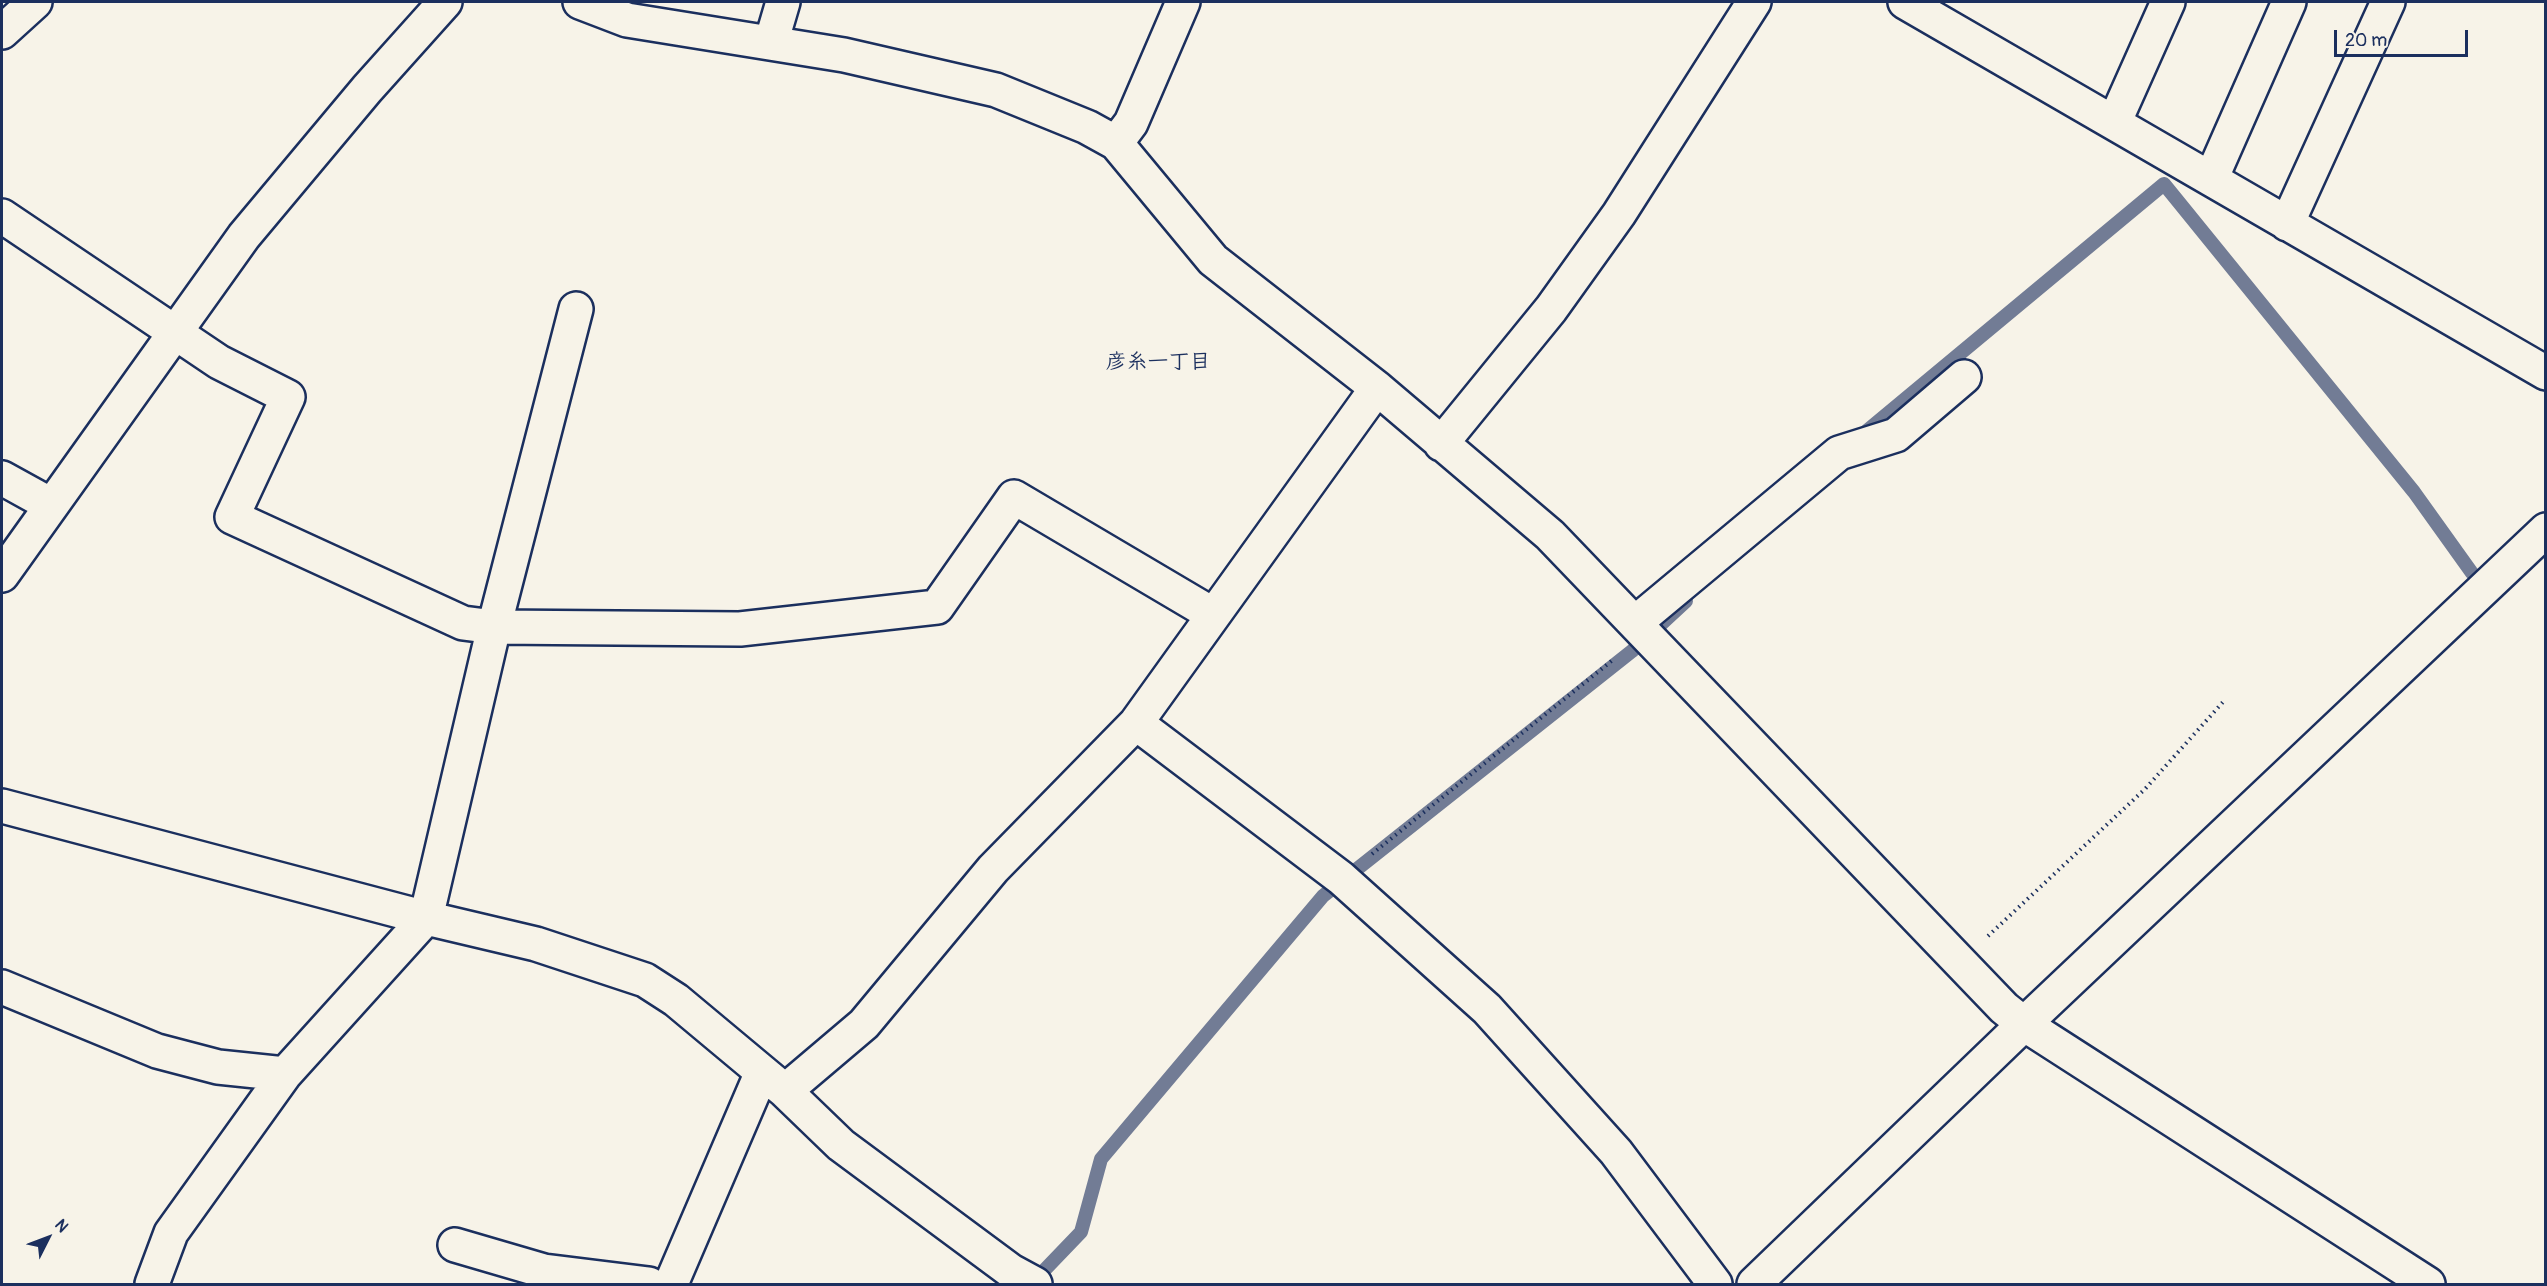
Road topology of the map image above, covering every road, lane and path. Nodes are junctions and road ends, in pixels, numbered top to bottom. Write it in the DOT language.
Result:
graph roads {
  1 [pos="35,2"];
  2 [pos="445,2"];
  3 [pos="580,2"];
  4 [pos="783,2"];
  5 [pos="1183,2"];
  6 [pos="1754,2"];
  7 [pos="1905,2"];
  8 [pos="2168,2"];
  9 [pos="2289,2"];
  10 [pos="2388,2"];
  11 [pos="2,32"];
  12 [pos="771,43"];
  13 [pos="2114,123"];
  14 [pos="1116,143"];
  15 [pos="2211,179"];
  16 [pos="2,216"];
  17 [pos="2287,224"];
  18 [pos="576,309"];
  19 [pos="176,331"];
  20 [pos="2546,373"];
  21 [pos="1964,377"];
  22 [pos="1377,388"];
  23 [pos="1441,444"];
  24 [pos="2,478"];
  25 [pos="51,505"];
  26 [pos="2546,530"];
  27 [pos="2,575"];
  28 [pos="1212,614"];
  29 [pos="494,627"];
  30 [pos="1640,628"];
  31 [pos="2223,702"];
  32 [pos="1136,723"];
  33 [pos="2,806"];
  34 [pos="1341,878"];
  35 [pos="426,918"];
  36 [pos="1961,962"];
  37 [pos="2,987"];
  38 [pos="2024,1024"];
  39 [pos="285,1074"];
  40 [pos="773,1082"];
  41 [pos="455,1245"];
  42 [pos="1015,1280"];
  43 [pos="152,1284"];
  44 [pos="649,1284"];
  45 [pos="671,1284"];
  46 [pos="1715,1284"];
  47 [pos="1754,1284"];
  48 [pos="2428,1284"];
  1 -- 11 [label="street"];
  2 -- 19 [label="street"];
  3 -- 12 [label="street"];
  4 -- 12 [label="street"];
  5 -- 14 [label="street"];
  6 -- 23 [label="street"];
  7 -- 13 [label="street"];
  8 -- 13 [label="street"];
  9 -- 15 [label="street"];
  10 -- 17 [label="street"];
  12 -- 14 [label="street"];
  13 -- 15 [label="street"];
  14 -- 22 [label="street"];
  15 -- 17 [label="street"];
  16 -- 19 [label="street"];
  17 -- 20 [label="street"];
  18 -- 29 [label="street"];
  19 -- 25 [label="street"];
  19 -- 29 [label="street"];
  21 -- 30 [label="street"];
  22 -- 23 [label="street"];
  22 -- 28 [label="street"];
  23 -- 30 [label="street"];
  24 -- 25 [label="street"];
  25 -- 27 [label="street"];
  26 -- 38 [label="street"];
  28 -- 29 [label="street"];
  28 -- 32 [label="street"];
  29 -- 35 [label="street"];
  30 -- 34 [label="path"];
  30 -- 36 [label="street"];
  31 -- 36 [label="path"];
  32 -- 34 [label="street"];
  32 -- 40 [label="street"];
  33 -- 35 [label="street"];
  34 -- 46 [label="street"];
  35 -- 39 [label="street"];
  35 -- 40 [label="street"];
  36 -- 38 [label="street"];
  37 -- 39 [label="street"];
  38 -- 47 [label="street"];
  38 -- 48 [label="street"];
  39 -- 43 [label="street"];
  40 -- 42 [label="street"];
  40 -- 45 [label="street"];
  41 -- 44 [label="street"];
}
